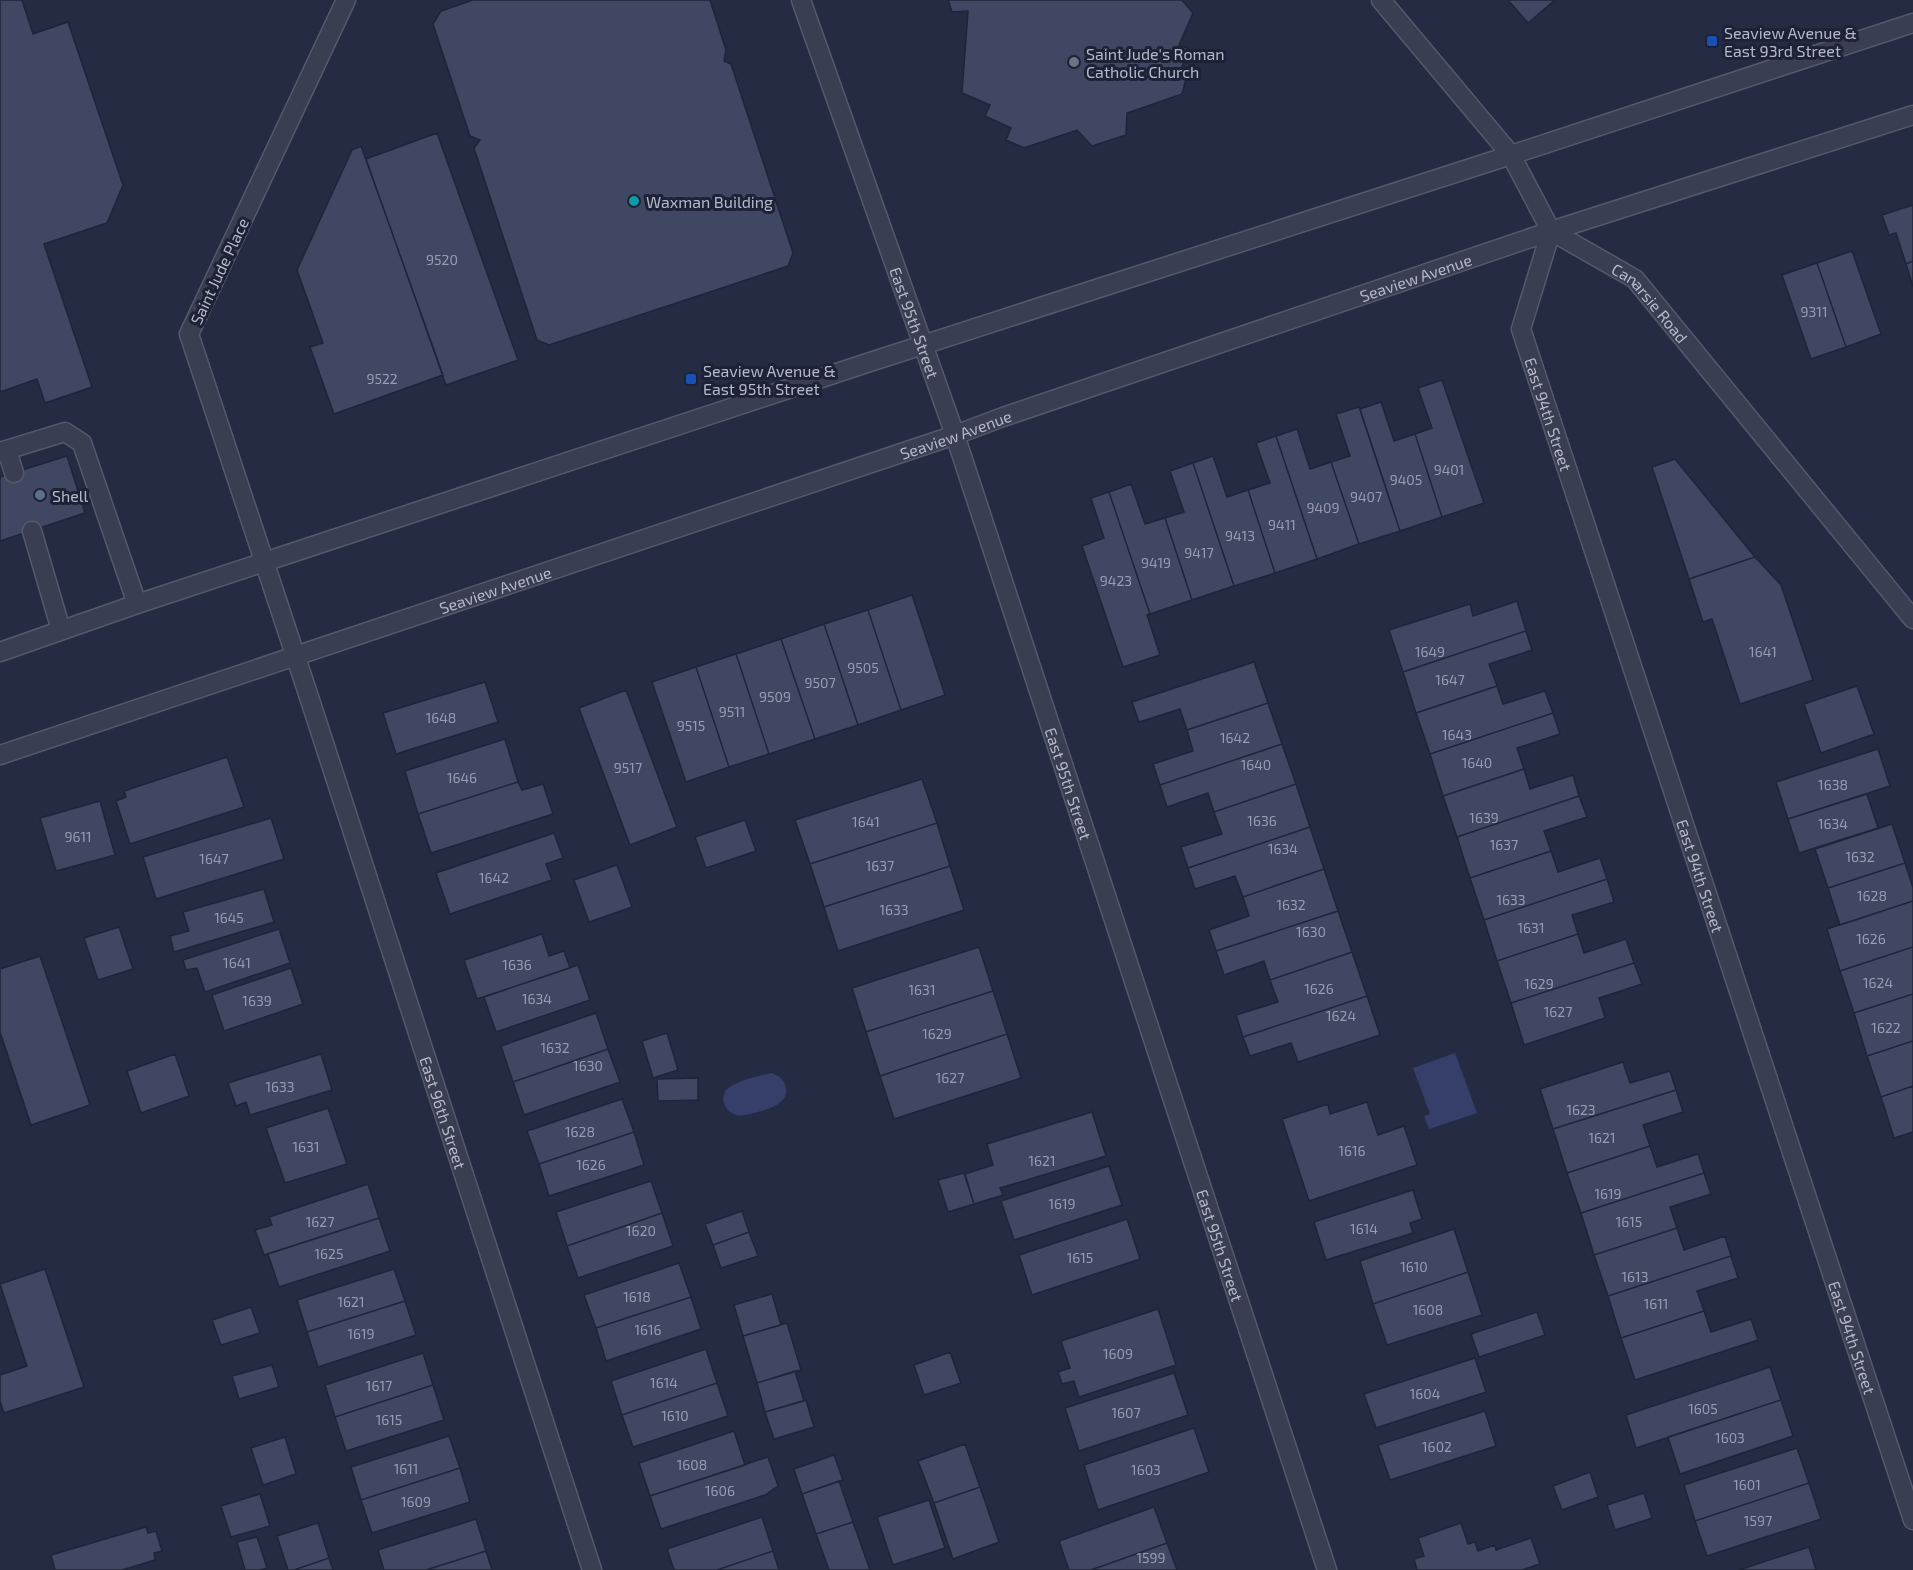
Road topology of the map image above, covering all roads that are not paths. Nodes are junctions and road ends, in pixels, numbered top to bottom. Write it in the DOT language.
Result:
graph roads {
  1 [pos="346,0"];
  2 [pos="801,0"];
  3 [pos="1381,0"];
  4 [pos="1913,23"];
  5 [pos="1913,115"];
  6 [pos="1511,155"];
  7 [pos="1551,231"];
  8 [pos="923,345"];
  9 [pos="955,435"];
  10 [pos="4,451"];
  11 [pos="14,473"];
  12 [pos="32,531"];
  13 [pos="265,562"];
  14 [pos="137,604"];
  15 [pos="1913,619"];
  16 [pos="61,630"];
  17 [pos="0,652"];
  18 [pos="296,655"];
  19 [pos="0,754"];
  20 [pos="1913,1520"];
  21 [pos="592,1570"];
  22 [pos="1327,1570"];
  1 -- 13 [label="street, Saint Jude Place"];
  2 -- 8 [label="street, East 95th Street"];
  3 -- 6 [label="street"];
  4 -- 6 [label="street"];
  5 -- 7 [label="street, Seaview Avenue"];
  6 -- 7 [label="street"];
  6 -- 8 [label="street"];
  7 -- 9 [label="street, Seaview Avenue"];
  7 -- 15 [label="street, Canarsie Road"];
  7 -- 20 [label="street, East 94th Street"];
  8 -- 9 [label="street, East 95th Street"];
  8 -- 13 [label="street"];
  9 -- 18 [label="street, Seaview Avenue"];
  9 -- 22 [label="street, East 95th Street"];
  10 -- 11 [label="street"];
  10 -- 14 [label="street"];
  12 -- 16 [label="street"];
  13 -- 14 [label="street"];
  13 -- 18 [label="street, Saint Jude Place"];
  14 -- 16 [label="street"];
  16 -- 17 [label="street"];
  18 -- 19 [label="street, Seaview Avenue"];
  18 -- 21 [label="street, East 96th Street"];
}
